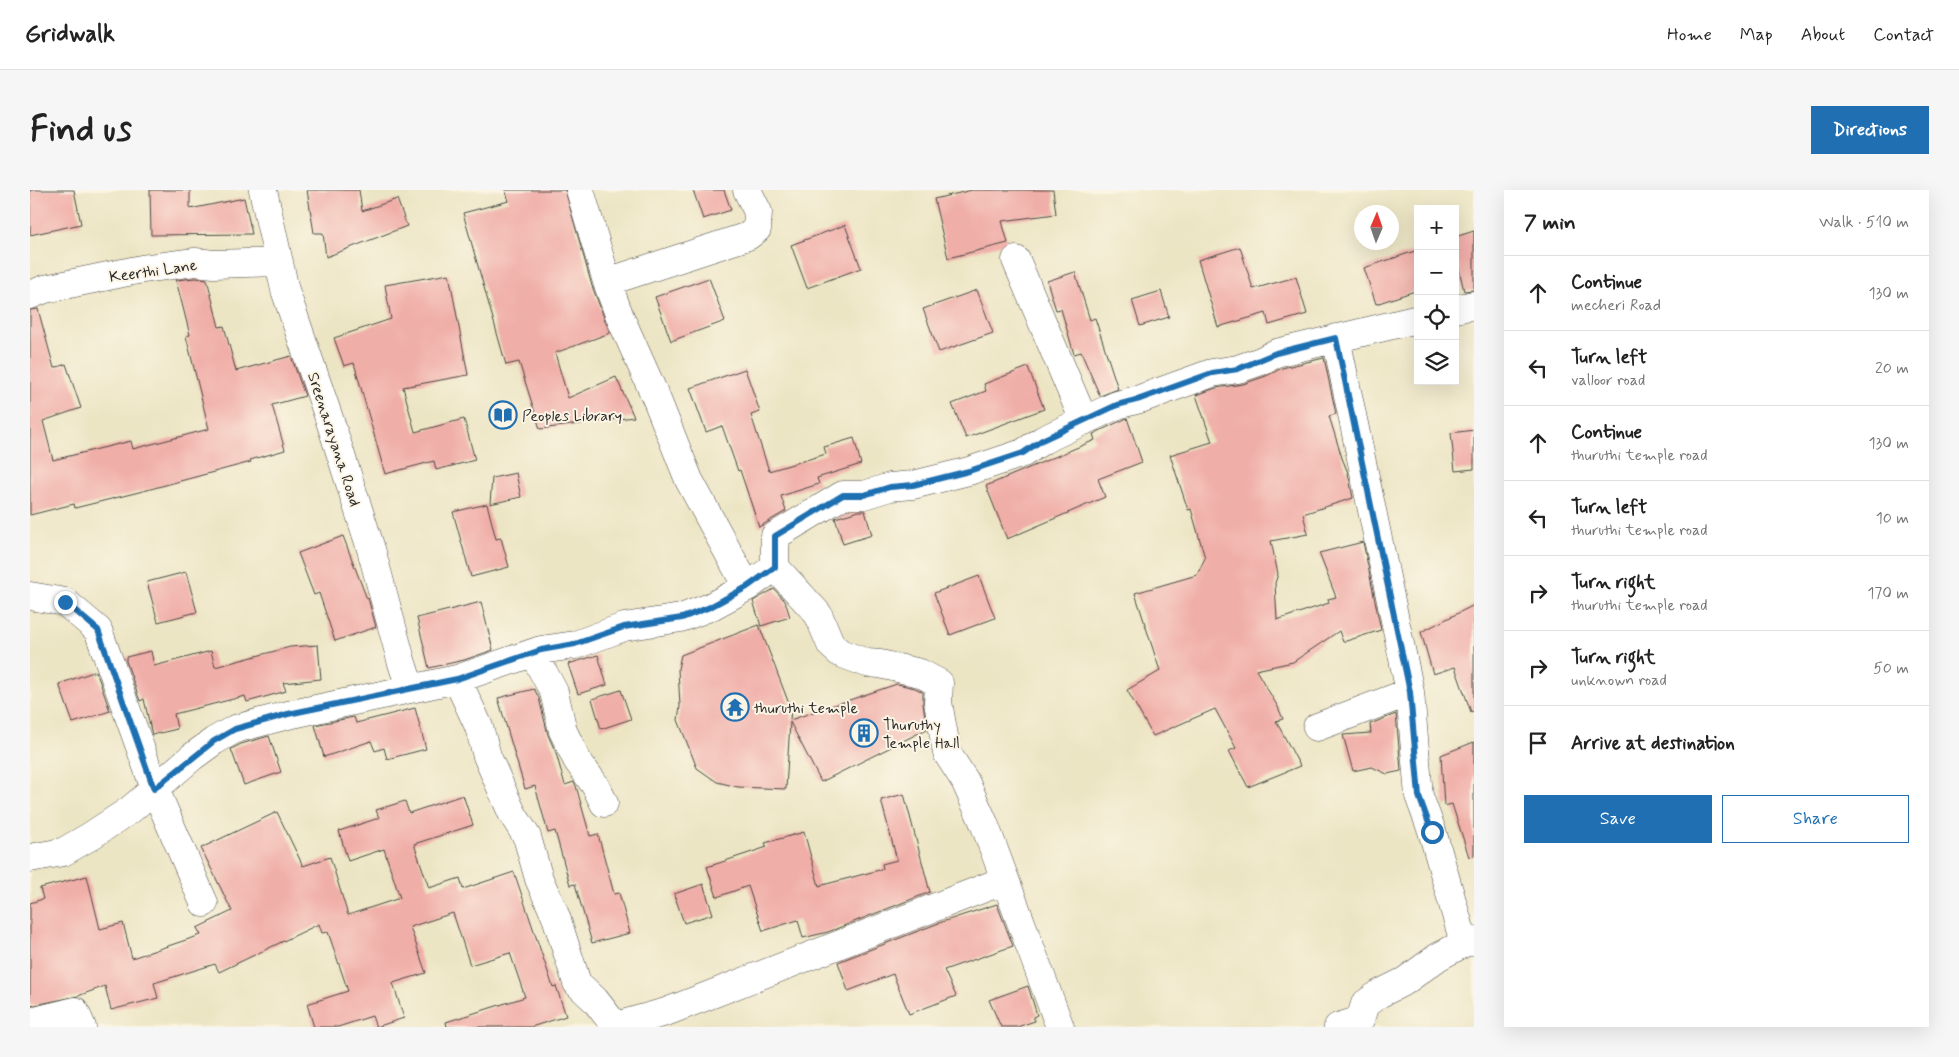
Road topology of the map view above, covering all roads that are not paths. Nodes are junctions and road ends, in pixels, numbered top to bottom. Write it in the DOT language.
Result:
graph roads {
  1 [pos="264,190"];
  2 [pos="580,190"];
  3 [pos="747,190"];
  4 [pos="1016,260"];
  5 [pos="279,262"];
  6 [pos="607,282"];
  7 [pos="30,295"];
  8 [pos="1474,305"];
  9 [pos="1459,309"];
  10 [pos="1414,320"];
  11 [pos="1336,338"];
  12 [pos="1084,421"];
  13 [pos="775,567"];
  14 [pos="747,587"];
  15 [pos="30,596"];
  16 [pos="533,653"];
  17 [pos="457,679"];
  18 [pos="410,688"];
  19 [pos="1410,692"];
  20 [pos="1317,727"];
  21 [pos="154,789"];
  22 [pos="604,803"];
  23 [pos="30,858"];
  24 [pos="1005,880"];
  25 [pos="204,903"];
  26 [pos="1469,942"];
  27 [pos="30,1022"];
  28 [pos="1353,1025"];
  29 [pos="82,1027"];
  30 [pos="616,1027"];
  31 [pos="1060,1027"];
  1 -- 5 [label="street, Sreenarayana Road"];
  2 -- 6 [label="street"];
  3 -- 6 [label="street"];
  4 -- 12 [label="street"];
  5 -- 7 [label="street, Keerthi Lane"];
  5 -- 18 [label="street, Sreenarayana Road"];
  6 -- 14 [label="street"];
  8 -- 9 [label="street"];
  10 -- 11 [label="street"];
  11 -- 12 [label="street"];
  11 -- 19 [label="street"];
  12 -- 13 [label="street"];
  13 -- 14 [label="street"];
  13 -- 24 [label="street"];
  14 -- 16 [label="street"];
  15 -- 21 [label="street"];
  16 -- 17 [label="street"];
  16 -- 22 [label="street"];
  17 -- 18 [label="street"];
  17 -- 30 [label="street"];
  18 -- 21 [label="street"];
  19 -- 20 [label="street"];
  19 -- 26 [label="street"];
  21 -- 23 [label="street"];
  21 -- 25 [label="street"];
  24 -- 30 [label="street"];
  24 -- 31 [label="street"];
  26 -- 28 [label="street"];
  27 -- 29 [label="street"];
}
